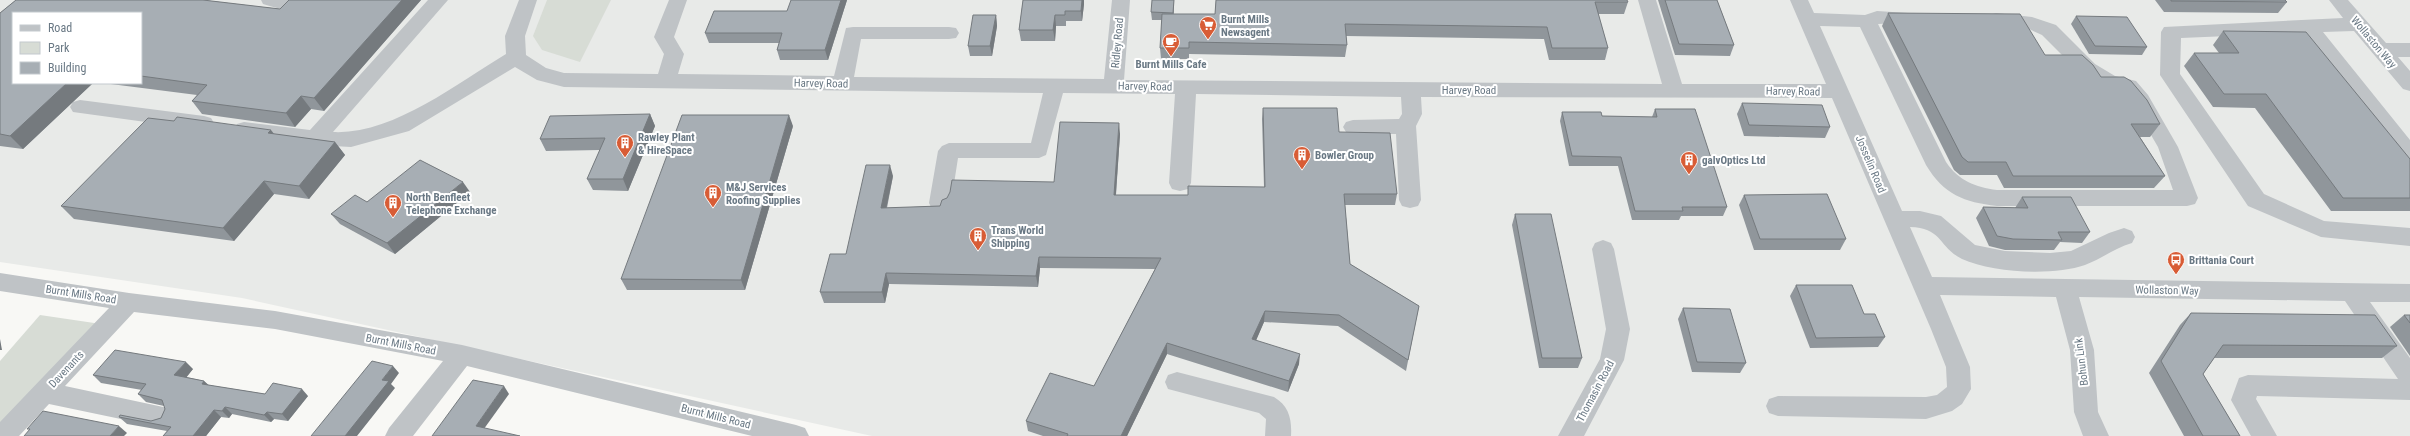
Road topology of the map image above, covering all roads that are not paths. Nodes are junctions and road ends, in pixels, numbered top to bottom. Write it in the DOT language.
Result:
graph roads {
  1 [pos="270,0"];
  2 [pos="304,0"];
  3 [pos="439,0"];
  4 [pos="528,0"];
  5 [pos="678,0"];
  6 [pos="1121,0"];
  7 [pos="1647,0"];
  8 [pos="1799,0"];
  9 [pos="2338,0"];
  10 [pos="1932,18"];
  11 [pos="1807,19"];
  12 [pos="1978,19"];
  13 [pos="1867,21"];
  14 [pos="2359,24"];
  15 [pos="2308,26"];
  16 [pos="949,33"];
  17 [pos="2381,50"];
  18 [pos="2410,50"];
  19 [pos="516,58"];
  20 [pos="666,81"];
  21 [pos="842,84"];
  22 [pos="2410,84"];
  23 [pos="1054,86"];
  24 [pos="1113,86"];
  25 [pos="1186,87"];
  26 [pos="1411,90"];
  27 [pos="1674,90"];
  28 [pos="1840,91"];
  29 [pos="80,107"];
  30 [pos="1406,126"];
  31 [pos="1353,127"];
  32 [pos="315,138"];
  33 [pos="2410,155"];
  34 [pos="1180,183"];
  35 [pos="1410,200"];
  36 [pos="940,203"];
  37 [pos="1894,218"];
  38 [pos="2124,237"];
  39 [pos="2410,237"];
  40 [pos="1603,249"];
  41 [pos="0,282"];
  42 [pos="1925,286"];
  43 [pos="2065,289"];
  44 [pos="2351,292"];
  45 [pos="2410,293"];
  46 [pos="129,302"];
  47 [pos="462,355"];
  48 [pos="2410,377"];
  49 [pos="1177,382"];
  50 [pos="2410,390"];
  51 [pos="43,392"];
  52 [pos="1778,406"];
  53 [pos="159,416"];
  54 [pos="3,436"];
  55 [pos="398,436"];
  56 [pos="796,436"];
  57 [pos="1278,436"];
  58 [pos="1571,436"];
  59 [pos="2096,436"];
  60 [pos="2264,436"];
  1 -- 2 [label="street"];
  3 -- 32 [label="street"];
  4 -- 19 [label="street"];
  5 -- 20 [label="street"];
  6 -- 24 [label="street, Ridley Road"];
  7 -- 27 [label="street"];
  8 -- 11 [label="street, Josselin Road"];
  9 -- 14 [label="street, Wollaston Way"];
  10 -- 13 [label="street"];
  11 -- 13 [label="street"];
  11 -- 28 [label="street, Josselin Road"];
  12 -- 13 [label="street"];
  14 -- 15 [label="street"];
  14 -- 17 [label="street, Wollaston Way"];
  15 -- 33 [label="street"];
  15 -- 39 [label="street"];
  16 -- 21 [label="street"];
  17 -- 18 [label="street"];
  17 -- 22 [label="street, Wollaston Way"];
  19 -- 20 [label="street, Harvey Road"];
  19 -- 32 [label="street"];
  20 -- 21 [label="street, Harvey Road"];
  21 -- 23 [label="street, Harvey Road"];
  23 -- 24 [label="street, Harvey Road"];
  23 -- 36 [label="street"];
  24 -- 25 [label="street, Harvey Road"];
  25 -- 26 [label="street, Harvey Road"];
  25 -- 34 [label="street"];
  26 -- 27 [label="street, Harvey Road"];
  26 -- 30 [label="street"];
  27 -- 28 [label="street, Harvey Road"];
  28 -- 37 [label="street, Josselin Road"];
  29 -- 32 [label="street"];
  30 -- 31 [label="street"];
  30 -- 35 [label="street"];
  37 -- 38 [label="street"];
  37 -- 42 [label="street, Josselin Road"];
  40 -- 58 [label="street, Thomasin Road"];
  41 -- 46 [label="street, Burnt Mills Road"];
  42 -- 43 [label="street, Wollaston Way"];
  42 -- 52 [label="street, Josselin Road"];
  43 -- 44 [label="street, Wollaston Way"];
  43 -- 59 [label="street, Bohun Link"];
  44 -- 45 [label="street, Wollaston Way"];
  44 -- 48 [label="street"];
  46 -- 47 [label="street, Burnt Mills Road"];
  46 -- 51 [label="street, Davenants"];
  47 -- 55 [label="street"];
  47 -- 56 [label="street, Burnt Mills Road"];
  49 -- 57 [label="street"];
  50 -- 60 [label="street"];
  51 -- 53 [label="street"];
  51 -- 54 [label="street, Davenants"];
}
